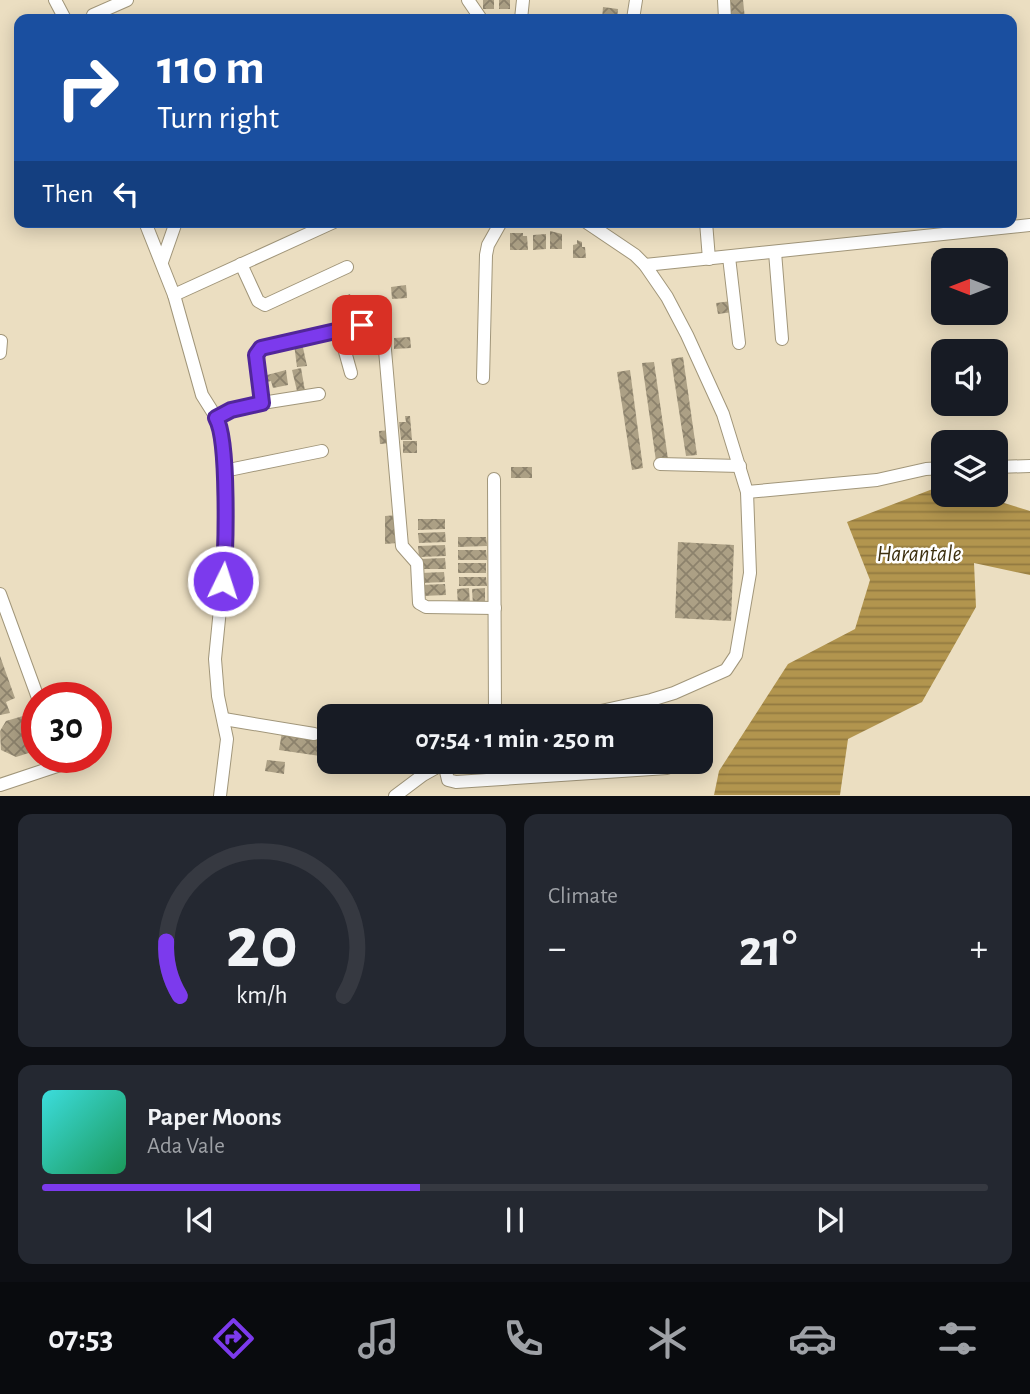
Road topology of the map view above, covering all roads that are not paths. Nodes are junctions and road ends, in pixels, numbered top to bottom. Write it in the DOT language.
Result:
graph roads {
  1 [pos="127,0"];
  2 [pos="100,14"];
  3 [pos="148,228"];
  4 [pos="174,228"];
  5 [pos="321,228"];
  6 [pos="498,228"];
  7 [pos="595,228"];
  8 [pos="706,228"];
  9 [pos="1002,228"];
  10 [pos="775,252"];
  11 [pos="729,257"];
  12 [pos="709,259"];
  13 [pos="162,262"];
  14 [pos="241,264"];
  15 [pos="645,265"];
  16 [pos="347,267"];
  17 [pos="174,295"];
  18 [pos="382,304"];
  19 [pos="362,325"];
  20 [pos="339,330"];
  21 [pos="782,340"];
  22 [pos="1,341"];
  23 [pos="739,343"];
  24 [pos="0,353"];
  25 [pos="351,373"];
  26 [pos="483,378"];
  27 [pos="319,394"];
  28 [pos="262,403"];
  29 [pos="216,418"];
  30 [pos="322,452"];
  31 [pos="660,464"];
  32 [pos="740,466"];
  33 [pos="1030,466"];
  34 [pos="1008,467"];
  35 [pos="931,469"];
  36 [pos="224,471"];
  37 [pos="495,479"];
  38 [pos="747,492"];
  39 [pos="0,594"];
  40 [pos="495,608"];
  41 [pos="31,682"];
  42 [pos="495,704"];
  43 [pos="632,704"];
  44 [pos="224,719"];
  45 [pos="314,734"];
  46 [pos="32,773"];
  47 [pos="425,774"];
  48 [pos="447,774"];
  49 [pos="577,774"];
  50 [pos="4,781"];
  51 [pos="220,796"];
  52 [pos="395,796"];
  1 -- 2 [label="street"];
  3 -- 13 [label="street"];
  4 -- 13 [label="street"];
  5 -- 14 [label="street"];
  6 -- 26 [label="street"];
  7 -- 15 [label="street"];
  8 -- 12 [label="street"];
  9 -- 10 [label="street"];
  10 -- 11 [label="street"];
  10 -- 21 [label="street"];
  11 -- 12 [label="street"];
  11 -- 23 [label="street"];
  12 -- 15 [label="street"];
  13 -- 17 [label="street"];
  14 -- 16 [label="street"];
  14 -- 17 [label="street"];
  15 -- 32 [label="street"];
  17 -- 29 [label="street"];
  18 -- 40 [label="street"];
  19 -- 20 [label="street"];
  20 -- 25 [label="street"];
  20 -- 28 [label="street"];
  22 -- 24 [label="street"];
  27 -- 28 [label="street"];
  28 -- 29 [label="street"];
  29 -- 36 [label="street"];
  30 -- 36 [label="street"];
  31 -- 32 [label="street"];
  32 -- 38 [label="street"];
  33 -- 34 [label="street"];
  35 -- 38 [label="street"];
  36 -- 44 [label="street"];
  37 -- 40 [label="street"];
  38 -- 43 [label="street"];
  39 -- 41 [label="street"];
  40 -- 42 [label="street"];
  44 -- 45 [label="street"];
  44 -- 51 [label="street"];
  46 -- 50 [label="street"];
  47 -- 52 [label="street"];
  48 -- 49 [label="street"];
}
